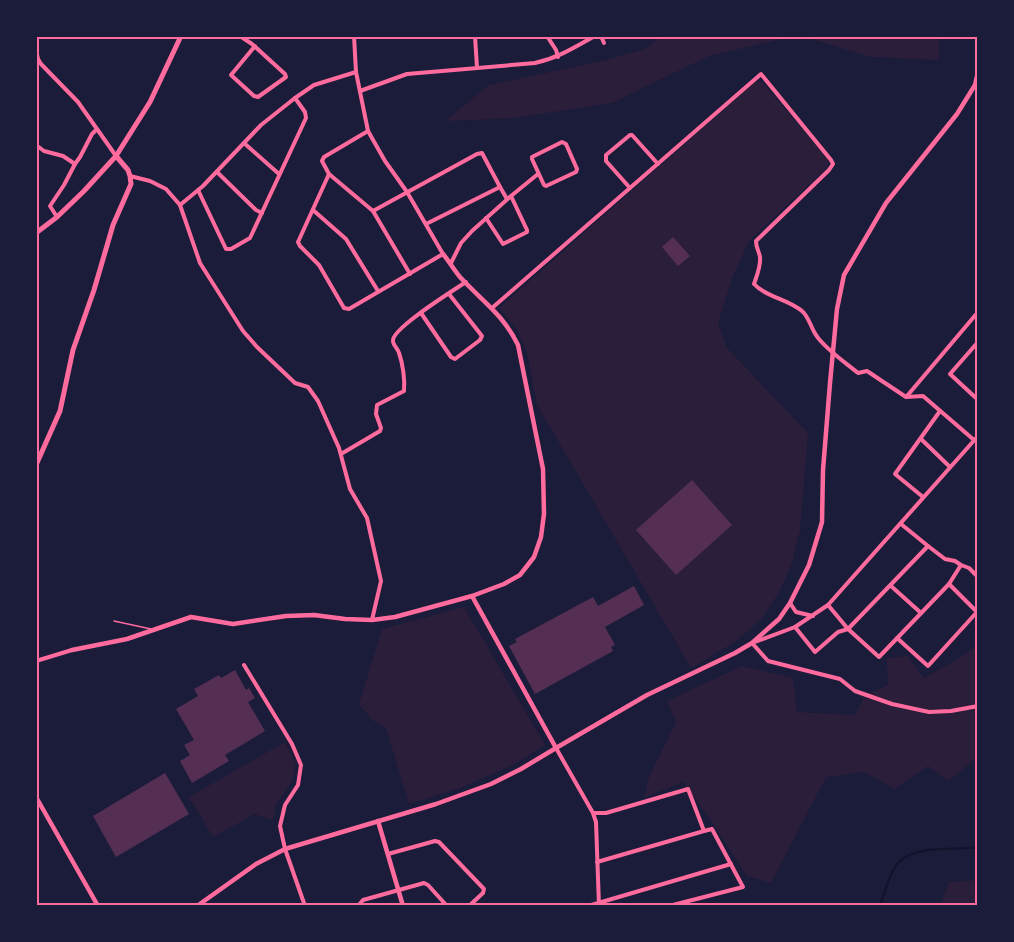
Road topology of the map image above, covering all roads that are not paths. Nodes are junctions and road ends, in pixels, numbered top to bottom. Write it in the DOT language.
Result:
graph roads {
  1 [pos="181,36"];
  2 [pos="240,36"];
  3 [pos="354,36"];
  4 [pos="476,36"];
  5 [pos="547,36"];
  6 [pos="595,36"];
  7 [pos="601,36"];
  8 [pos="604,43"];
  9 [pos="255,46"];
  10 [pos="36,50"];
  11 [pos="558,57"];
  12 [pos="38,62"];
  13 [pos="477,68"];
  14 [pos="356,72"];
  15 [pos="978,72"];
  16 [pos="360,91"];
  17 [pos="295,98"];
  18 [pos="96,130"];
  19 [pos="368,131"];
  20 [pos="244,143"];
  21 [pos="36,145"];
  22 [pos="116,156"];
  23 [pos="75,164"];
  24 [pos="658,164"];
  25 [pos="217,172"];
  26 [pos="280,174"];
  27 [pos="329,174"];
  28 [pos="538,174"];
  29 [pos="130,176"];
  30 [pos="500,187"];
  31 [pos="630,188"];
  32 [pos="198,190"];
  33 [pos="407,192"];
  34 [pos="509,197"];
  35 [pos="180,205"];
  36 [pos="313,210"];
  37 [pos="373,211"];
  38 [pos="262,213"];
  39 [pos="57,217"];
  40 [pos="486,218"];
  41 [pos="426,224"];
  42 [pos="36,233"];
  43 [pos="443,254"];
  44 [pos="451,263"];
  45 [pos="410,274"];
  46 [pos="466,282"];
  47 [pos="378,291"];
  48 [pos="449,294"];
  49 [pos="492,308"];
  50 [pos="978,312"];
  51 [pos="421,313"];
  52 [pos="978,342"];
  53 [pos="833,352"];
  54 [pos="906,397"];
  55 [pos="977,398"];
  56 [pos="940,411"];
  57 [pos="978,436"];
  58 [pos="921,439"];
  59 [pos="974,440"];
  60 [pos="340,454"];
  61 [pos="36,465"];
  62 [pos="950,467"];
  63 [pos="923,497"];
  64 [pos="901,524"];
  65 [pos="928,546"];
  66 [pos="961,565"];
  67 [pos="978,576"];
  68 [pos="949,584"];
  69 [pos="891,586"];
  70 [pos="472,596"];
  71 [pos="790,603"];
  72 [pos="828,605"];
  73 [pos="921,613"];
  74 [pos="813,616"];
  75 [pos="372,620"];
  76 [pos="114,621"];
  77 [pos="795,627"];
  78 [pos="848,629"];
  79 [pos="155,630"];
  80 [pos="897,638"];
  81 [pos="752,643"];
  82 [pos="72,650"];
  83 [pos="36,661"];
  84 [pos="244,665"];
  85 [pos="978,706"];
  86 [pos="556,748"];
  87 [pos="36,797"];
  88 [pos="593,813"];
  89 [pos="378,821"];
  90 [pos="704,831"];
  91 [pos="285,849"];
  92 [pos="388,854"];
  93 [pos="597,862"];
  94 [pos="731,864"];
  95 [pos="399,890"];
  96 [pos="599,905"];
  97 [pos="98,906"];
  98 [pos="197,906"];
  99 [pos="305,906"];
  100 [pos="357,906"];
  101 [pos="403,906"];
  102 [pos="447,906"];
  103 [pos="469,906"];
  104 [pos="588,906"];
  105 [pos="669,906"];
  1 -- 22 [label="main road"];
  2 -- 9 [label="street"];
  3 -- 14 [label="street"];
  4 -- 13 [label="street"];
  5 -- 11 [label="street"];
  6 -- 11 [label="street"];
  7 -- 8 [label="street"];
  9 -- 9 [label="street"];
  10 -- 12 [label="street"];
  11 -- 13 [label="street"];
  12 -- 18 [label="street"];
  13 -- 16 [label="street"];
  14 -- 16 [label="street"];
  14 -- 17 [label="street"];
  15 -- 53 [label="street"];
  16 -- 19 [label="street"];
  17 -- 20 [label="street"];
  17 -- 26 [label="street"];
  18 -- 22 [label="street"];
  18 -- 23 [label="street"];
  19 -- 27 [label="street"];
  19 -- 33 [label="street"];
  20 -- 25 [label="street"];
  20 -- 26 [label="street"];
  21 -- 23 [label="street"];
  22 -- 29 [label="main road"];
  22 -- 39 [label="main road"];
  23 -- 39 [label="street"];
  24 -- 31 [label="street"];
  24 -- 31 [label="street"];
  24 -- 53 [label="street"];
  25 -- 32 [label="street"];
  25 -- 38 [label="street"];
  26 -- 38 [label="street"];
  27 -- 36 [label="street"];
  27 -- 37 [label="street"];
  28 -- 28 [label="street"];
  28 -- 34 [label="street"];
  29 -- 35 [label="street"];
  29 -- 61 [label="main road"];
  30 -- 33 [label="street"];
  30 -- 34 [label="street"];
  30 -- 41 [label="street"];
  31 -- 49 [label="street"];
  32 -- 35 [label="street"];
  32 -- 38 [label="street"];
  33 -- 37 [label="street"];
  33 -- 41 [label="street"];
  34 -- 40 [label="street"];
  34 -- 40 [label="street"];
  35 -- 60 [label="street"];
  36 -- 47 [label="street"];
  36 -- 47 [label="street"];
  37 -- 45 [label="street"];
  39 -- 42 [label="main road"];
  40 -- 44 [label="street"];
  41 -- 43 [label="street"];
  43 -- 44 [label="street"];
  43 -- 45 [label="street"];
  44 -- 46 [label="street"];
  45 -- 47 [label="street"];
  46 -- 48 [label="street"];
  46 -- 49 [label="street"];
  48 -- 51 [label="street"];
  48 -- 51 [label="street"];
  49 -- 70 [label="street"];
  50 -- 54 [label="street"];
  51 -- 60 [label="street"];
  52 -- 55 [label="street"];
  53 -- 54 [label="street"];
  53 -- 71 [label="street"];
  54 -- 56 [label="street"];
  56 -- 58 [label="street"];
  56 -- 59 [label="street"];
  57 -- 59 [label="street"];
  58 -- 62 [label="street"];
  58 -- 63 [label="street"];
  59 -- 62 [label="street"];
  60 -- 75 [label="street"];
  62 -- 63 [label="street"];
  63 -- 64 [label="street"];
  64 -- 65 [label="street"];
  64 -- 72 [label="street"];
  65 -- 66 [label="street"];
  65 -- 69 [label="street"];
  66 -- 67 [label="street"];
  66 -- 68 [label="street"];
  68 -- 73 [label="street"];
  68 -- 80 [label="street"];
  69 -- 73 [label="street"];
  69 -- 78 [label="street"];
  70 -- 75 [label="street"];
  70 -- 86 [label="street"];
  71 -- 74 [label="street"];
  71 -- 81 [label="street"];
  72 -- 74 [label="street"];
  72 -- 78 [label="street"];
  73 -- 80 [label="street"];
  74 -- 77 [label="street"];
  75 -- 79 [label="street"];
  76 -- 79 [label="lane"];
  77 -- 78 [label="street"];
  77 -- 81 [label="street"];
  78 -- 80 [label="street"];
  79 -- 82 [label="street"];
  81 -- 85 [label="street"];
  81 -- 86 [label="street"];
  82 -- 83 [label="street"];
  84 -- 91 [label="street"];
  86 -- 88 [label="street"];
  86 -- 89 [label="street"];
  87 -- 97 [label="street"];
  88 -- 90 [label="street"];
  88 -- 93 [label="street"];
  89 -- 91 [label="street"];
  89 -- 92 [label="street"];
  90 -- 93 [label="street"];
  90 -- 94 [label="street"];
  91 -- 98 [label="street"];
  91 -- 99 [label="street"];
  92 -- 95 [label="street"];
  92 -- 103 [label="street"];
  93 -- 96 [label="street"];
  94 -- 96 [label="street"];
  94 -- 105 [label="street"];
  95 -- 100 [label="street"];
  95 -- 101 [label="street"];
  95 -- 102 [label="street"];
  96 -- 104 [label="street"];
}
